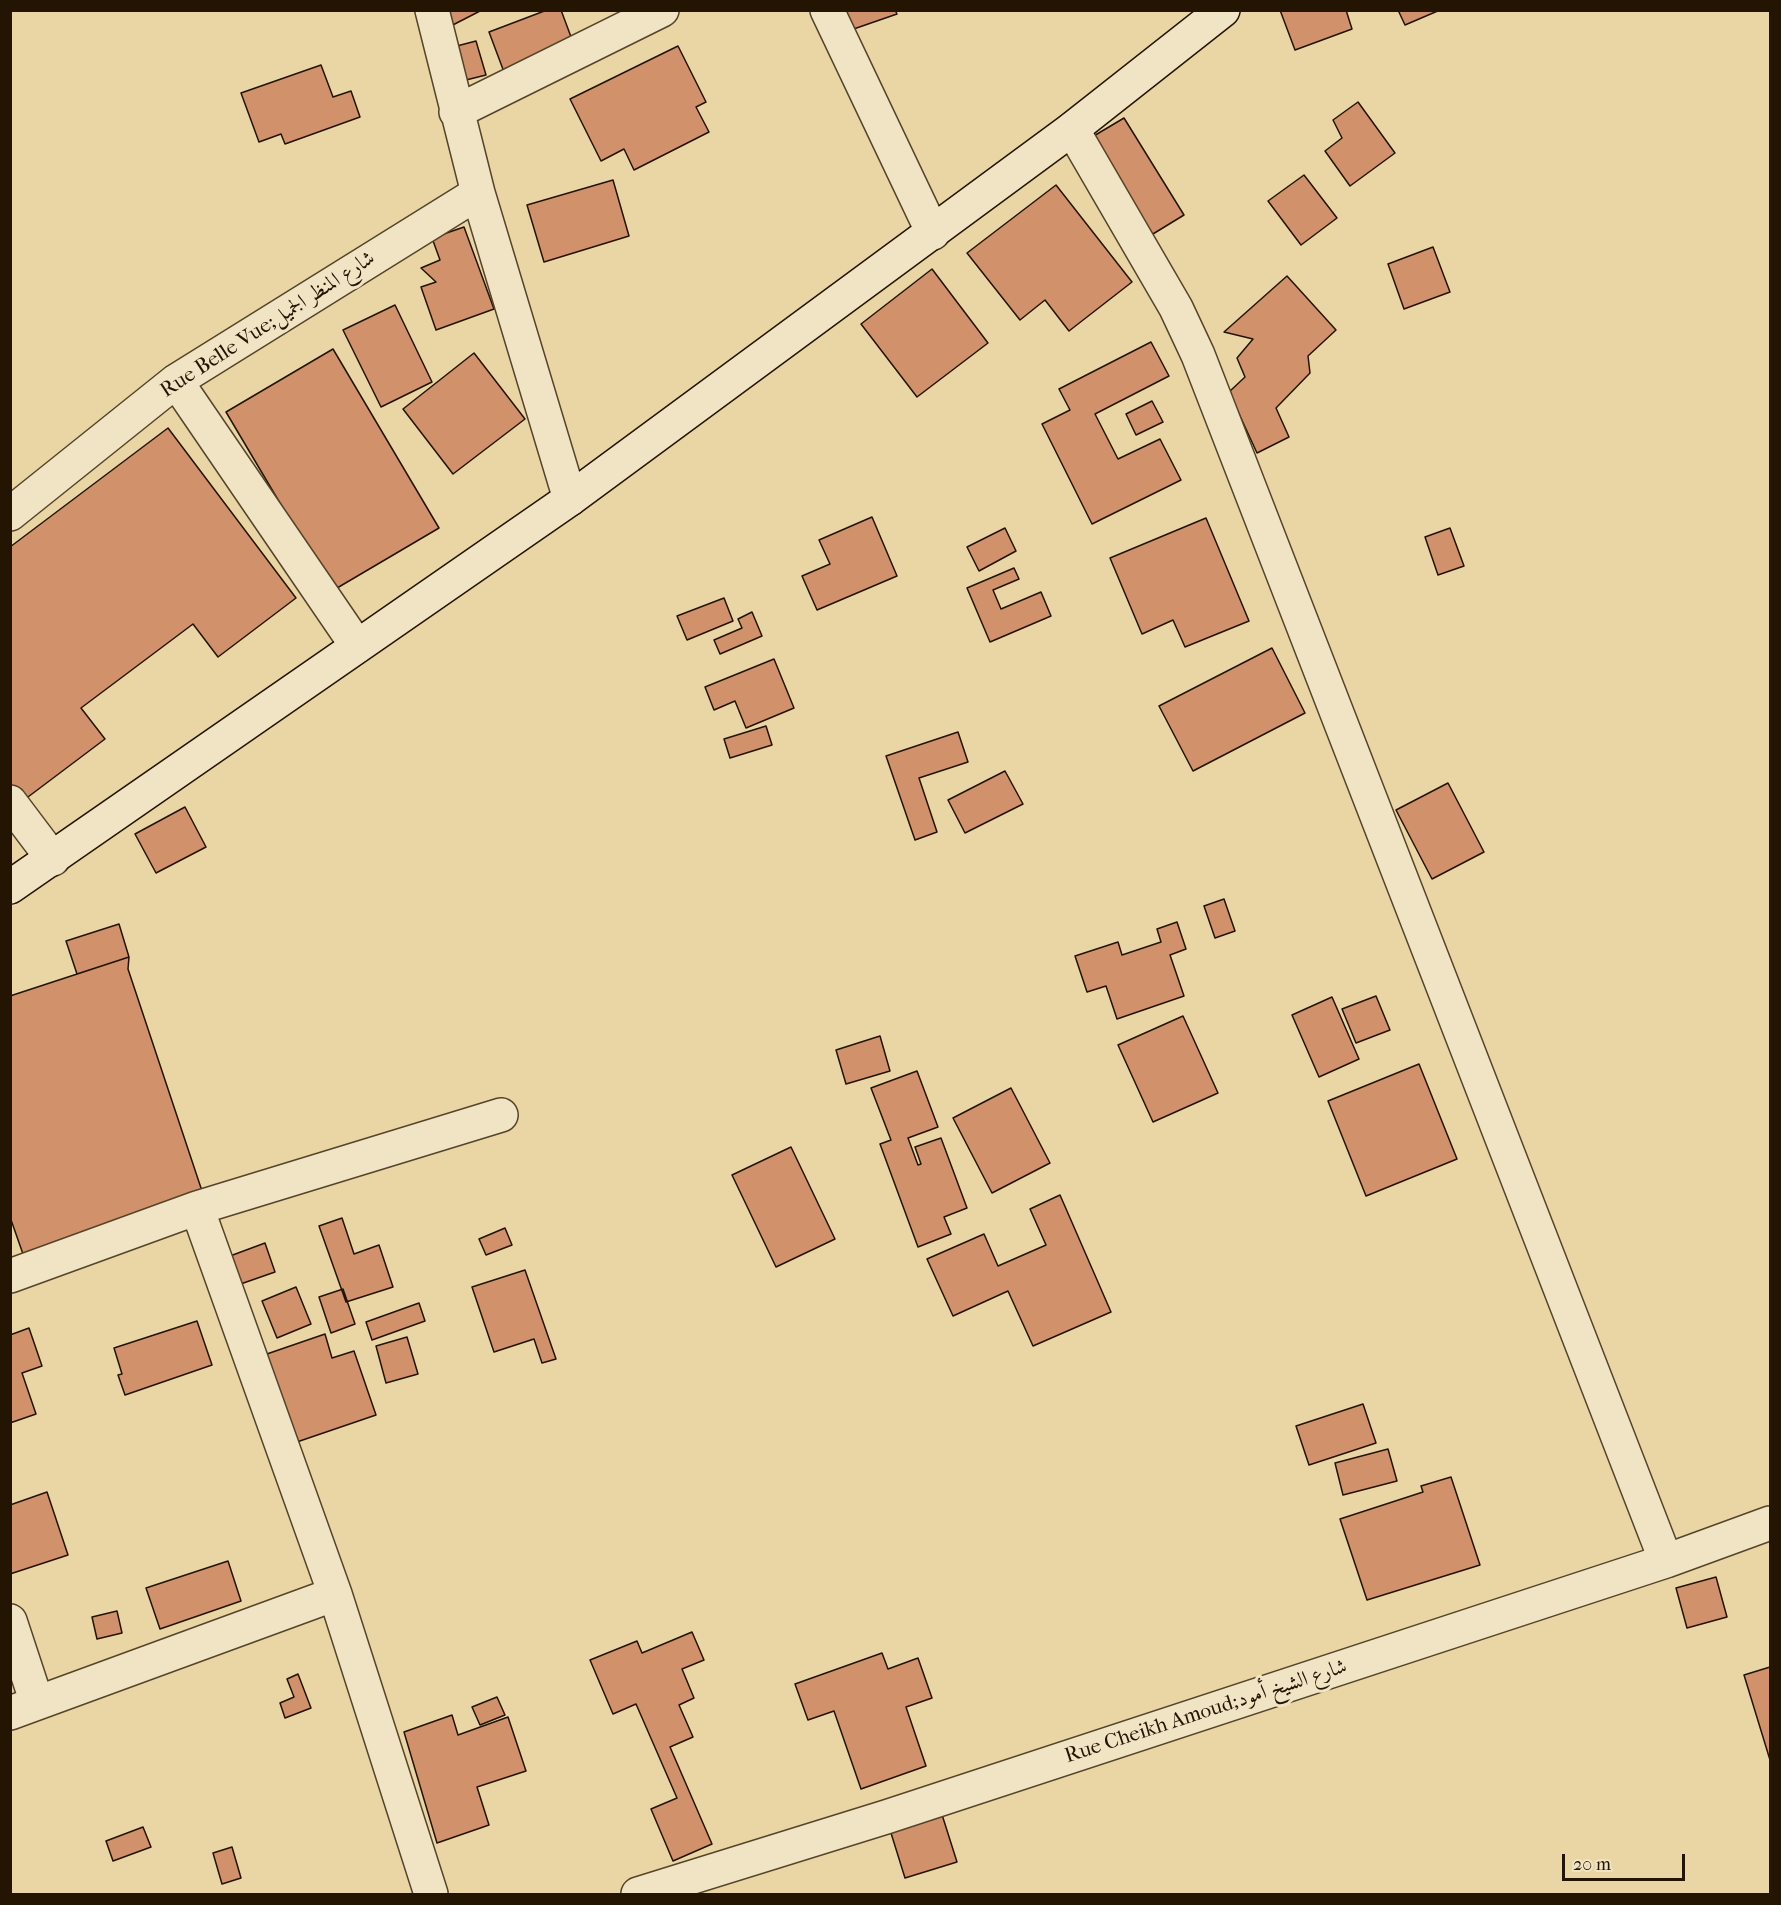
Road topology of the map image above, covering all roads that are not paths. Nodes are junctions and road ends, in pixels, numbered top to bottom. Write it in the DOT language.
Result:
graph roads {
  1 [pos="432,10"];
  2 [pos="662,10"];
  3 [pos="827,10"];
  4 [pos="1223,10"];
  5 [pos="456,112"];
  6 [pos="1072,129"];
  7 [pos="478,193"];
  8 [pos="933,233"];
  9 [pos="176,381"];
  10 [pos="570,498"];
  11 [pos="10,514"];
  12 [pos="357,646"];
  13 [pos="10,801"];
  14 [pos="53,860"];
  15 [pos="10,887"];
  16 [pos="501,1115"];
  17 [pos="197,1208"];
  18 [pos="10,1276"];
  19 [pos="1770,1523"];
  20 [pos="1666,1561"];
  21 [pos="335,1594"];
  22 [pos="10,1621"];
  23 [pos="24,1708"];
  24 [pos="431,1894"];
  25 [pos="638,1894"];
  1 -- 5 [label="street"];
  2 -- 5 [label="street"];
  3 -- 8 [label="street"];
  4 -- 6 [label="street"];
  5 -- 7 [label="street"];
  6 -- 8 [label="street"];
  6 -- 20 [label="street"];
  7 -- 9 [label="street, Rue Belle Vue;شارع المنظر الجميل"];
  7 -- 10 [label="street"];
  8 -- 10 [label="street"];
  9 -- 11 [label="street, Rue Belle Vue;شارع المنظر الجميل"];
  9 -- 12 [label="street"];
  10 -- 12 [label="street"];
  12 -- 14 [label="street"];
  13 -- 14 [label="street"];
  14 -- 15 [label="street"];
  16 -- 17 [label="street"];
  17 -- 18 [label="street"];
  17 -- 21 [label="street"];
  19 -- 20 [label="street, Rue Cheikh Amoud;شارع الشيخ أمود"];
  20 -- 25 [label="street, Rue Cheikh Amoud;شارع الشيخ أمود"];
  21 -- 23 [label="street"];
  21 -- 24 [label="street"];
  22 -- 23 [label="street"];
}
